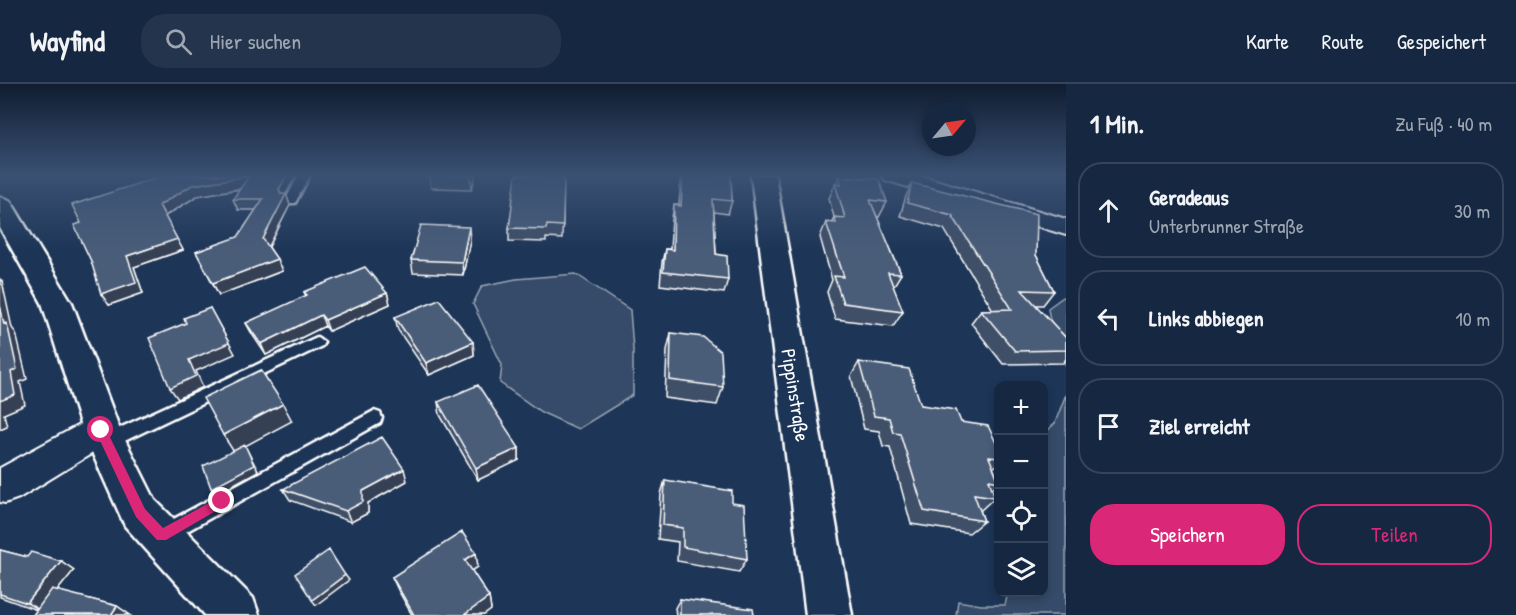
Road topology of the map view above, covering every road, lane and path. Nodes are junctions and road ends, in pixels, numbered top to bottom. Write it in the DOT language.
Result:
graph roads {
  1 [pos="767,200"];
  2 [pos="975,200"];
  3 [pos="0,205"];
  4 [pos="1066,227"];
  5 [pos="317,342"];
  6 [pos="374,418"];
  7 [pos="103,436"];
  8 [pos="0,485"];
  9 [pos="162,536"];
  10 [pos="237,615"];
  11 [pos="829,615"];
  1 -- 11 [label="street, Pippinstraße"];
  2 -- 4 [label="street"];
  3 -- 7 [label="street"];
  5 -- 7 [label="lane"];
  6 -- 9 [label="lane"];
  7 -- 8 [label="street"];
  7 -- 9 [label="street"];
  9 -- 10 [label="street"];
}
